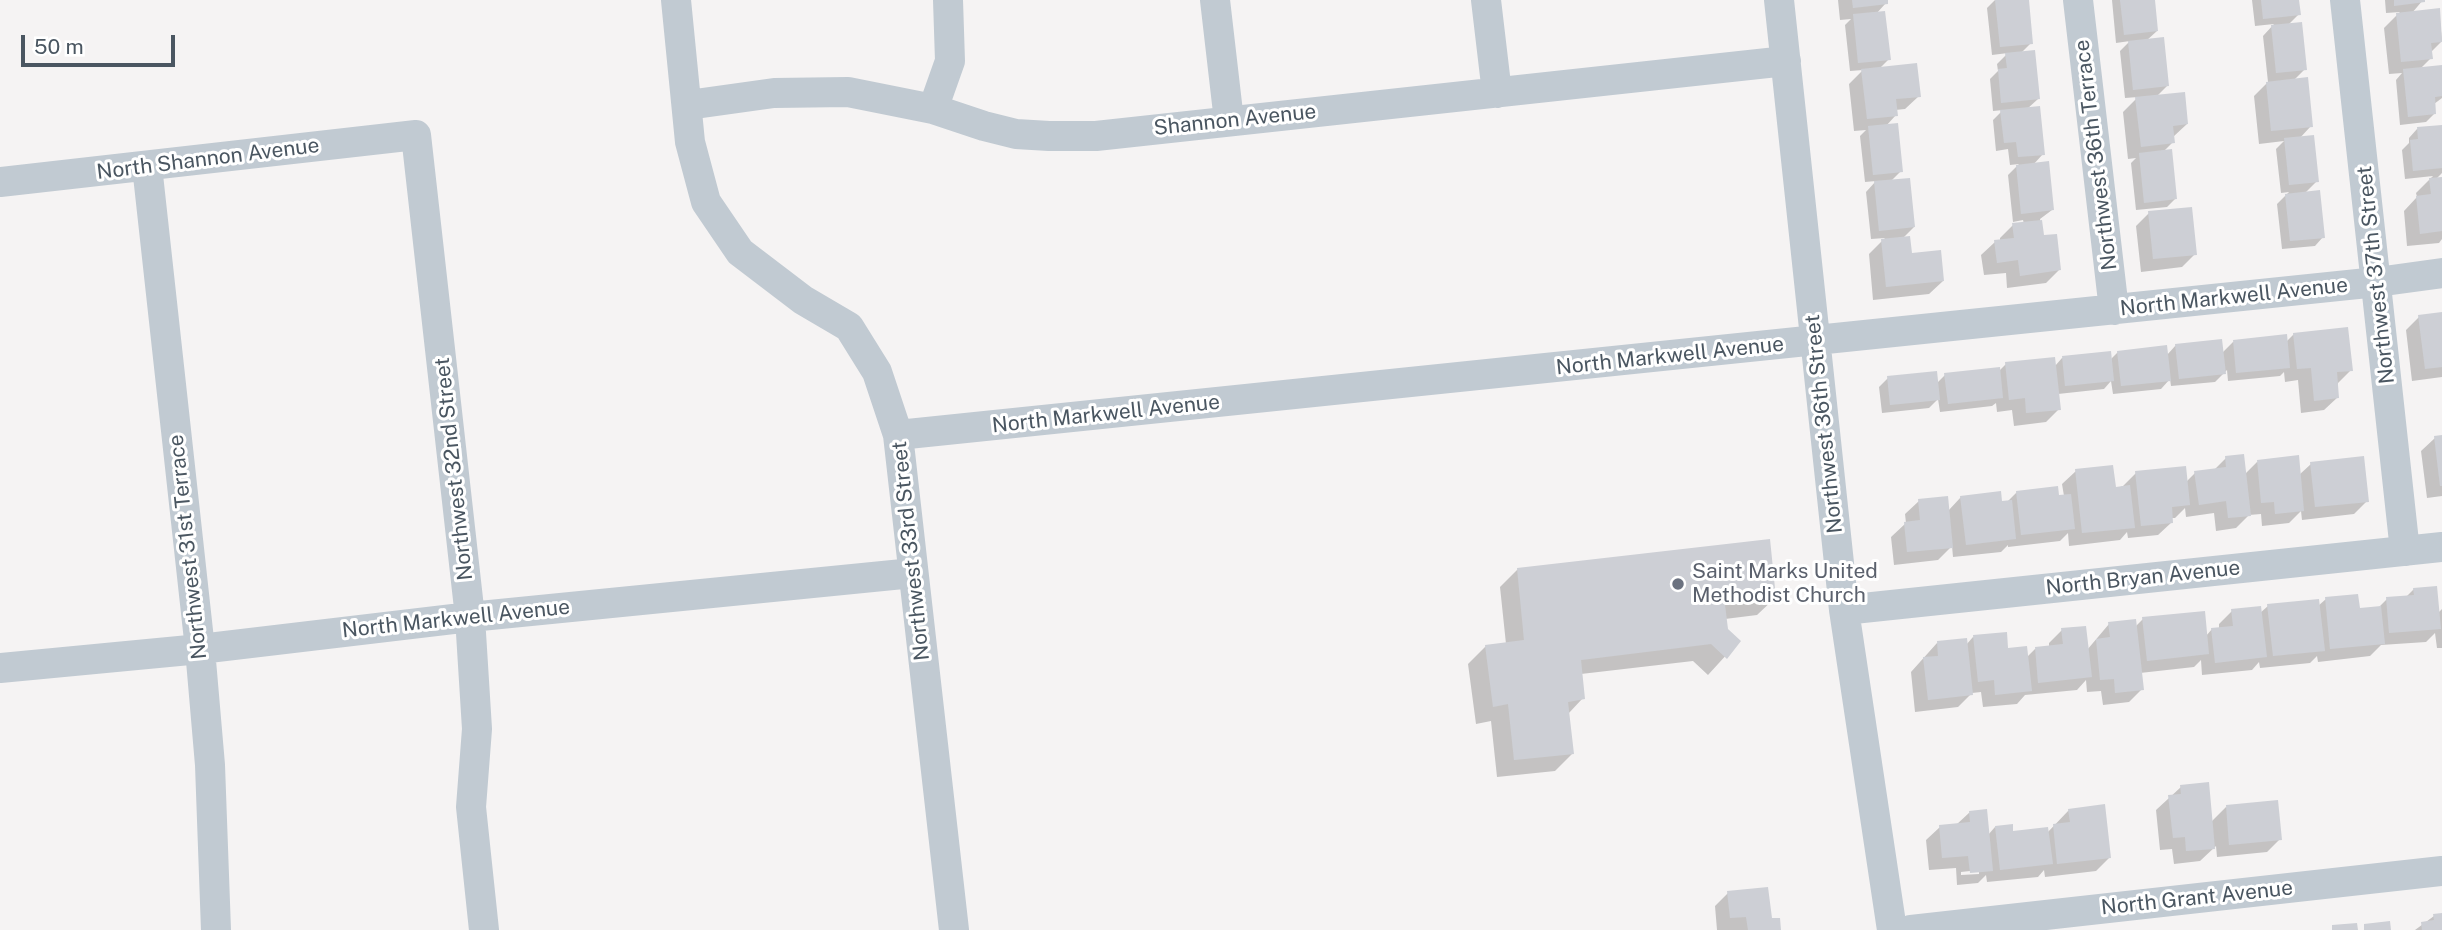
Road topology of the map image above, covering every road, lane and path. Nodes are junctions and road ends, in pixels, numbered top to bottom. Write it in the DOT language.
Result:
graph roads {
  1 [pos="676,0"];
  2 [pos="948,0"];
  3 [pos="1215,0"];
  4 [pos="1486,0"];
  5 [pos="1779,0"];
  6 [pos="2078,0"];
  7 [pos="2345,0"];
  8 [pos="1786,61"];
  9 [pos="1497,93"];
  10 [pos="688,104"];
  11 [pos="933,109"];
  12 [pos="1229,121"];
  13 [pos="416,135"];
  14 [pos="147,166"];
  15 [pos="0,182"];
  16 [pos="2442,273"];
  17 [pos="2377,282"];
  18 [pos="2114,310"];
  19 [pos="1815,341"];
  20 [pos="898,435"];
  21 [pos="2442,547"];
  22 [pos="2405,551"];
  23 [pos="913,573"];
  24 [pos="1844,610"];
  25 [pos="470,617"];
  26 [pos="200,649"];
  27 [pos="0,668"];
  28 [pos="2442,871"];
  29 [pos="216,930"];
  30 [pos="484,930"];
  31 [pos="954,930"];
  32 [pos="1892,930"];
  33 [pos="1911,930"];
  1 -- 10 [label="street, Northwest 33rd Street"];
  2 -- 11 [label="street"];
  3 -- 12 [label="street"];
  4 -- 9 [label="street"];
  5 -- 8 [label="street, Northwest 36th Street"];
  6 -- 18 [label="street, Northwest 36th Terrace"];
  7 -- 17 [label="street, Northwest 37th Street"];
  8 -- 9 [label="street, Shannon Avenue"];
  8 -- 19 [label="street, Northwest 36th Street"];
  9 -- 12 [label="street, Shannon Avenue"];
  10 -- 11 [label="street, Shannon Avenue"];
  10 -- 20 [label="street, Northwest 33rd Street"];
  11 -- 12 [label="street, Shannon Avenue"];
  13 -- 14 [label="street, North Shannon Avenue"];
  13 -- 25 [label="street, Northwest 32nd Street"];
  14 -- 15 [label="street, North Shannon Avenue"];
  14 -- 26 [label="street, Northwest 31st Terrace"];
  16 -- 17 [label="street, North Markwell Avenue"];
  17 -- 18 [label="street, North Markwell Avenue"];
  17 -- 22 [label="street, Northwest 37th Street"];
  18 -- 19 [label="street, North Markwell Avenue"];
  19 -- 20 [label="street, North Markwell Avenue"];
  19 -- 24 [label="street, Northwest 36th Street"];
  20 -- 23 [label="street, Northwest 33rd Street"];
  21 -- 22 [label="street, North Bryan Avenue"];
  22 -- 24 [label="street, North Bryan Avenue"];
  23 -- 25 [label="street, North Markwell Avenue"];
  23 -- 31 [label="street, Northwest 33rd Street"];
  24 -- 32 [label="street, Northwest 36th Street"];
  25 -- 26 [label="street, North Markwell Avenue"];
  25 -- 30 [label="street, Northwest 32nd Street"];
  26 -- 27 [label="street, North Markwell Avenue"];
  26 -- 29 [label="street, Northwest 31st Terrace"];
  28 -- 33 [label="street, North Grant Avenue"];
}
